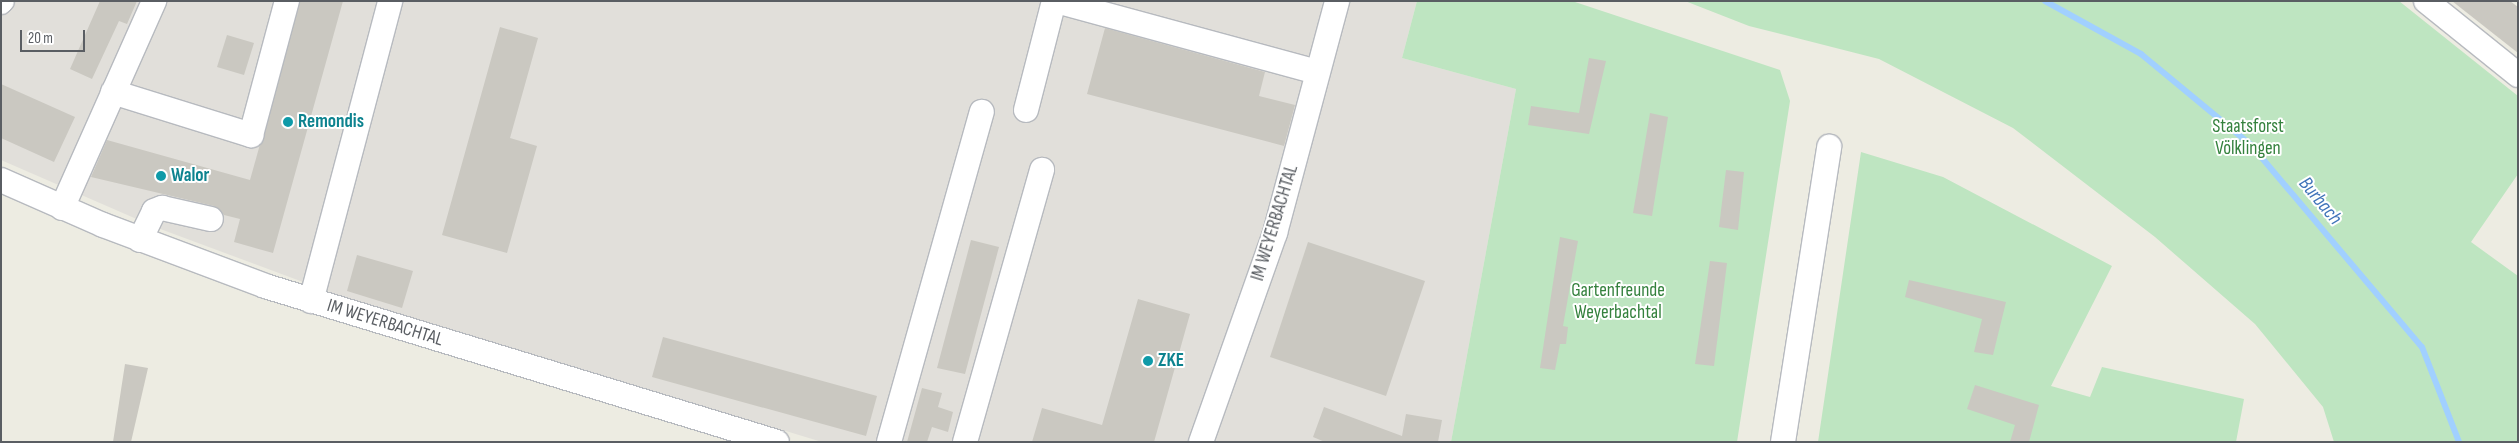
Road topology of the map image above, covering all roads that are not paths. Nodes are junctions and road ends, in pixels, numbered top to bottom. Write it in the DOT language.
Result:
graph roads {
  1 [pos="154,1"];
  2 [pos="287,1"];
  3 [pos="390,1"];
  4 [pos="1055,1"];
  5 [pos="1337,1"];
  6 [pos="2426,1"];
  7 [pos="1318,72"];
  8 [pos="2518,75"];
  9 [pos="113,92"];
  10 [pos="1026,110"];
  11 [pos="982,112"];
  12 [pos="1828,147"];
  13 [pos="1042,170"];
  14 [pos="1,180"];
  15 [pos="62,208"];
  16 [pos="211,219"];
  17 [pos="140,240"];
  18 [pos="312,301"];
  19 [pos="777,442"];
  20 [pos="889,442"];
  21 [pos="965,442"];
  22 [pos="1201,442"];
  23 [pos="1783,442"];
  1 -- 9 [label="street"];
  2 -- 9 [label="street"];
  3 -- 18 [label="street"];
  4 -- 7 [label="street"];
  4 -- 10 [label="street"];
  5 -- 7 [label="street, IM WEYERBACHTAL"];
  6 -- 8 [label="street"];
  7 -- 22 [label="street, IM WEYERBACHTAL"];
  9 -- 15 [label="street"];
  11 -- 20 [label="street"];
  12 -- 23 [label="street"];
  13 -- 21 [label="street"];
  14 -- 15 [label="street, IM WEYERBACHTAL"];
  15 -- 17 [label="street, IM WEYERBACHTAL"];
  16 -- 17 [label="street"];
  17 -- 18 [label="street, IM WEYERBACHTAL"];
  18 -- 19 [label="street, IM WEYERBACHTAL"];
}
